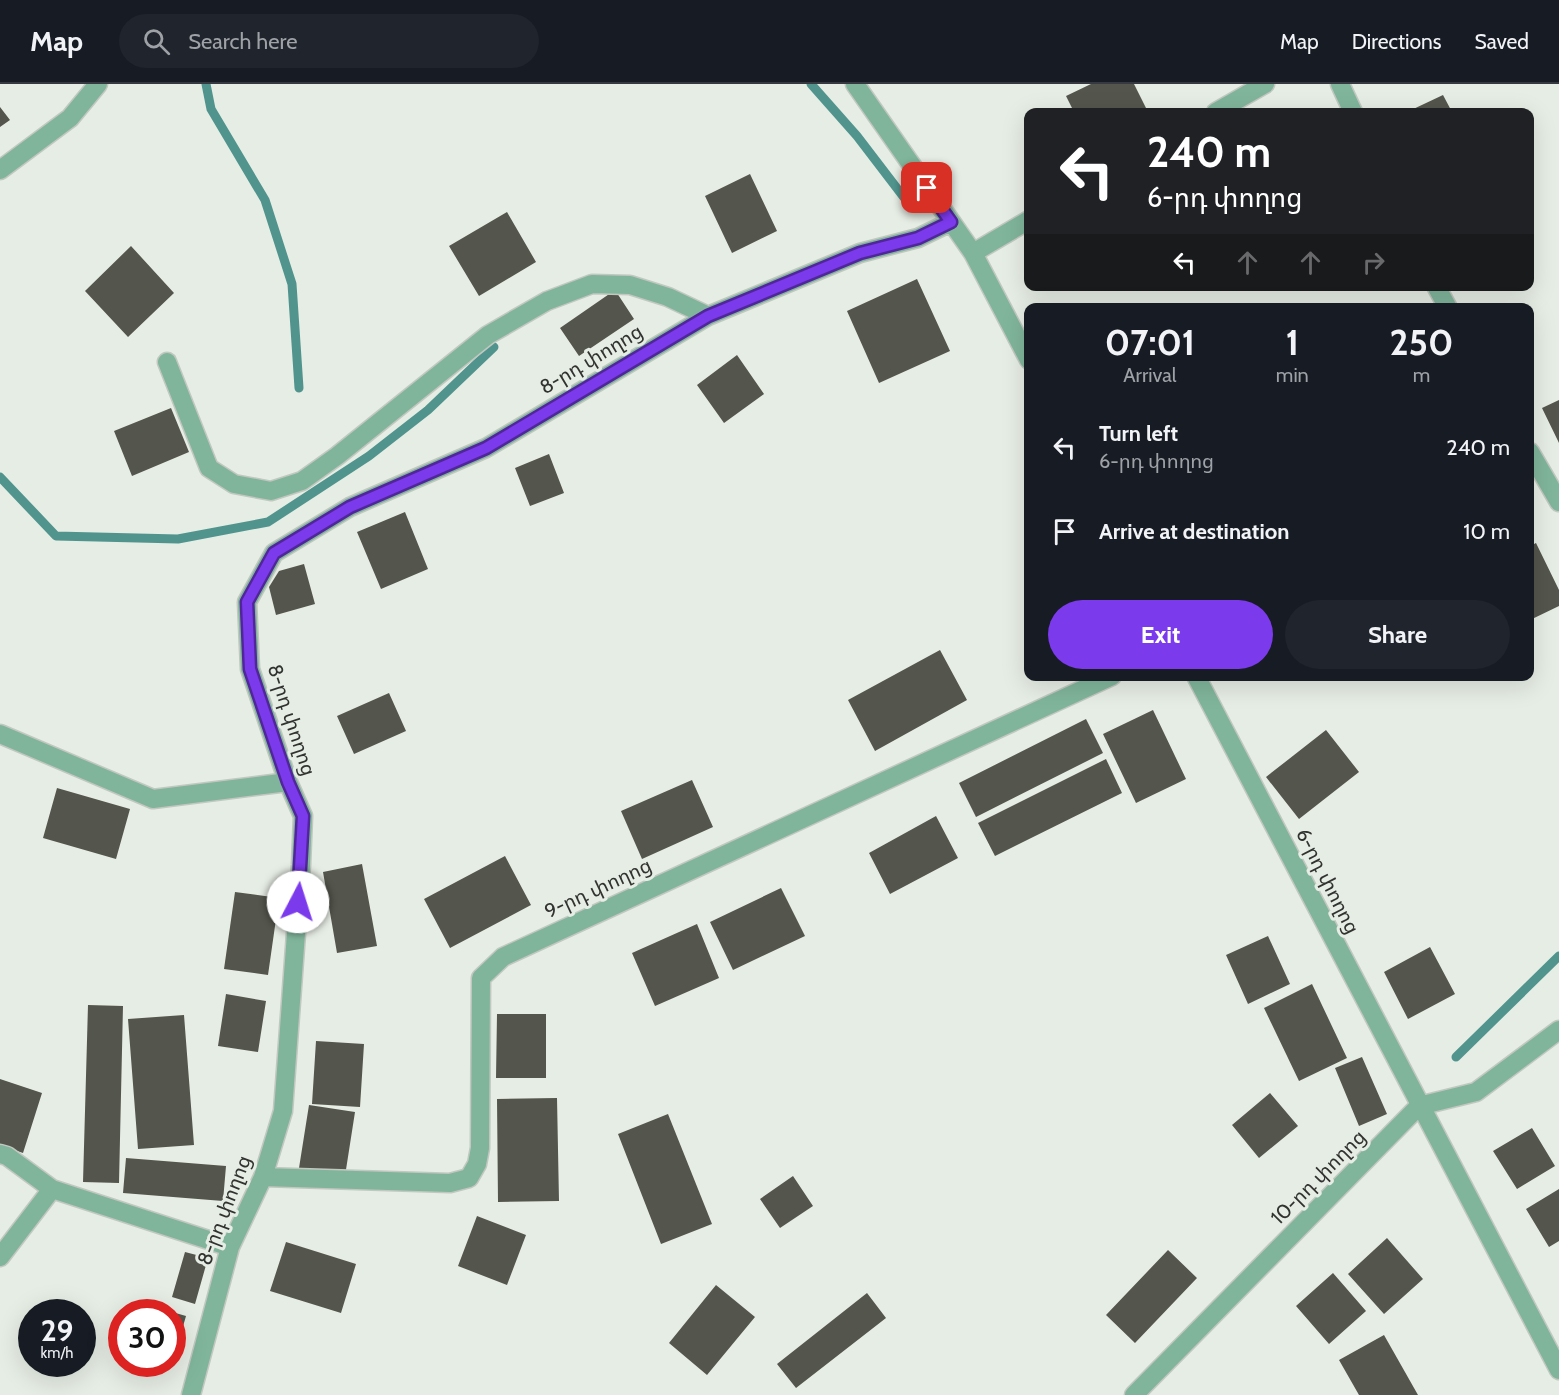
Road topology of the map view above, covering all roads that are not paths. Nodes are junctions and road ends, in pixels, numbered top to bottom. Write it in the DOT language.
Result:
graph roads {
  1 [pos="98,84"];
  2 [pos="855,84"];
  3 [pos="1265,84"];
  4 [pos="1340,84"];
  5 [pos="1223,108"];
  6 [pos="1351,108"];
  7 [pos="0,170"];
  8 [pos="951,222"];
  9 [pos="1024,223"];
  10 [pos="973,253"];
  11 [pos="708,316"];
  12 [pos="1024,350"];
  13 [pos="167,362"];
  14 [pos="1534,459"];
  15 [pos="1559,502"];
  16 [pos="1101,681"];
  17 [pos="1199,681"];
  18 [pos="0,734"];
  19 [pos="288,782"];
  20 [pos="1559,1030"];
  21 [pos="1419,1106"];
  22 [pos="0,1154"];
  23 [pos="263,1177"];
  24 [pos="52,1189"];
  25 [pos="230,1247"];
  26 [pos="0,1257"];
  27 [pos="1559,1370"];
  28 [pos="191,1395"];
  29 [pos="1134,1395"];
  1 -- 7 [label="street"];
  2 -- 8 [label="street"];
  3 -- 5 [label="street"];
  4 -- 6 [label="street"];
  8 -- 10 [label="street"];
  8 -- 11 [label="street, 8-րդ փողոց"];
  9 -- 10 [label="street"];
  10 -- 12 [label="street"];
  11 -- 13 [label="street"];
  11 -- 19 [label="street, 8-րդ փողոց"];
  14 -- 15 [label="street"];
  16 -- 23 [label="street, 9-րդ փողոց"];
  17 -- 21 [label="street, 6-րդ փողոց"];
  18 -- 19 [label="street"];
  19 -- 23 [label="street, 8-րդ փողոց"];
  20 -- 21 [label="street"];
  21 -- 27 [label="street, 6-րդ փողոց"];
  21 -- 29 [label="street, 10-րդ փողոց"];
  22 -- 24 [label="street"];
  23 -- 25 [label="street, 8-րդ փողոց"];
  24 -- 25 [label="street"];
  24 -- 26 [label="street"];
  25 -- 28 [label="street, 8-րդ փողոց"];
}
